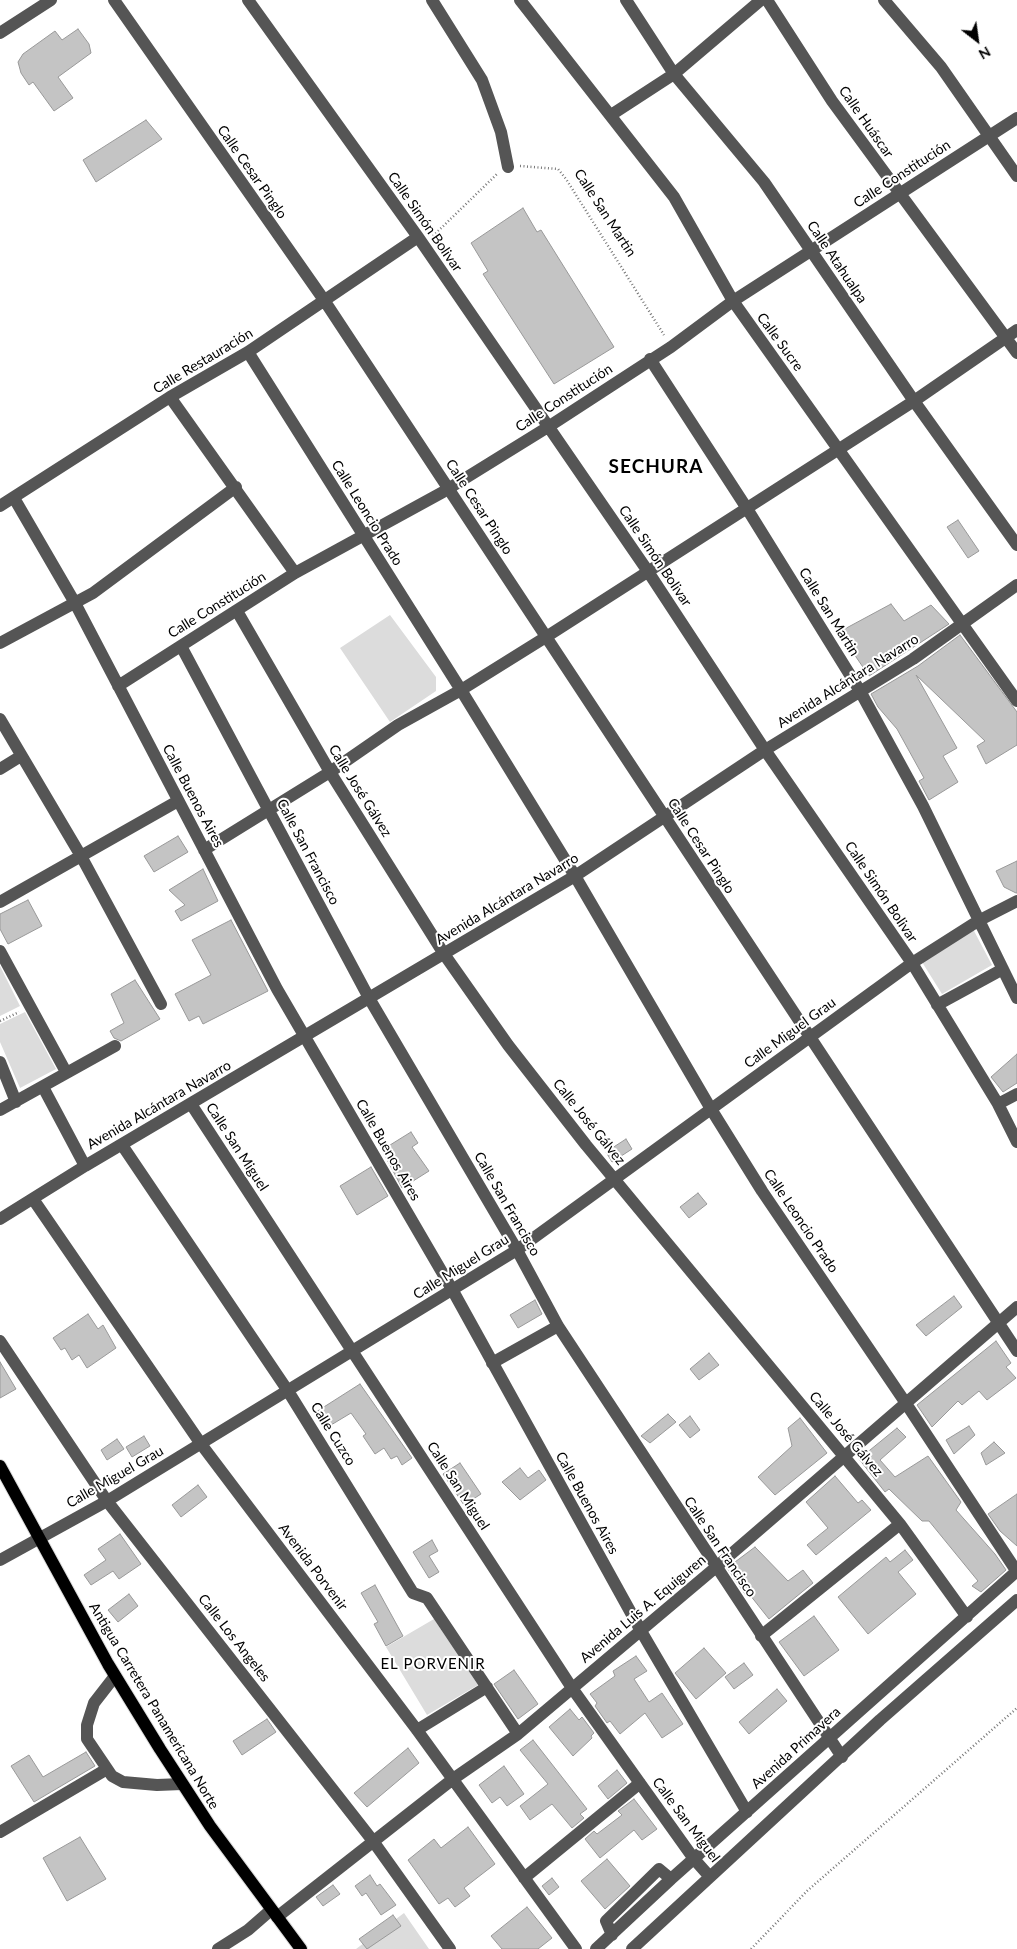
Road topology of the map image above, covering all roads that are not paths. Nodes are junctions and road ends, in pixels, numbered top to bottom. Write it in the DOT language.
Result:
graph roads {
  1 [pos="51,0"];
  2 [pos="114,0"];
  3 [pos="248,0"];
  4 [pos="432,0"];
  5 [pos="520,0"];
  6 [pos="626,0"];
  7 [pos="761,0"];
  8 [pos="767,0"];
  9 [pos="884,0"];
  10 [pos="0,33"];
  11 [pos="674,74"];
  12 [pos="611,115"];
  13 [pos="1017,118"];
  14 [pos="989,135"];
  15 [pos="508,167"];
  16 [pos="1017,176"];
  17 [pos="898,193"];
  18 [pos="420,241"];
  19 [pos="810,251"];
  20 [pos="324,300"];
  21 [pos="733,302"];
  22 [pos="1017,330"];
  23 [pos="1006,337"];
  24 [pos="248,352"];
  25 [pos="1017,353"];
  26 [pos="650,359"];
  27 [pos="170,397"];
  28 [pos="914,401"];
  29 [pos="548,426"];
  30 [pos="838,449"];
  31 [pos="236,487"];
  32 [pos="449,489"];
  33 [pos="14,498"];
  34 [pos="0,506"];
  35 [pos="746,507"];
  36 [pos="363,535"];
  37 [pos="1017,545"];
  38 [pos="647,570"];
  39 [pos="295,573"];
  40 [pos="1017,585"];
  41 [pos="75,603"];
  42 [pos="237,611"];
  43 [pos="962,625"];
  44 [pos="546,637"];
  45 [pos="0,643"];
  46 [pos="181,646"];
  47 [pos="118,686"];
  48 [pos="461,690"];
  49 [pos="860,691"];
  50 [pos="1017,701"];
  51 [pos="0,719"];
  52 [pos="766,750"];
  53 [pos="21,756"];
  54 [pos="0,769"];
  55 [pos="330,772"];
  56 [pos="178,800"];
  57 [pos="267,809"];
  58 [pos="664,817"];
  59 [pos="204,850"];
  60 [pos="81,856"];
  61 [pos="575,876"];
  62 [pos="0,902"];
  63 [pos="1017,902"];
  64 [pos="978,921"];
  65 [pos="0,951"];
  66 [pos="444,954"];
  67 [pos="912,963"];
  68 [pos="1003,969"];
  69 [pos="369,998"];
  70 [pos="1017,998"];
  71 [pos="161,1004"];
  72 [pos="938,1005"];
  73 [pos="305,1036"];
  74 [pos="809,1039"];
  75 [pos="115,1046"];
  76 [pos="0,1062"];
  77 [pos="66,1072"];
  78 [pos="43,1087"];
  79 [pos="1017,1094"];
  80 [pos="16,1102"];
  81 [pos="191,1104"];
  82 [pos="998,1104"];
  83 [pos="711,1109"];
  84 [pos="0,1110"];
  85 [pos="1017,1142"];
  86 [pos="122,1145"];
  87 [pos="85,1166"];
  88 [pos="616,1180"];
  89 [pos="33,1199"];
  90 [pos="0,1218"];
  91 [pos="517,1250"];
  92 [pos="453,1291"];
  93 [pos="1017,1307"];
  94 [pos="998,1323"];
  95 [pos="558,1326"];
  96 [pos="0,1341"];
  97 [pos="1017,1351"];
  98 [pos="352,1352"];
  99 [pos="492,1363"];
  100 [pos="288,1391"];
  101 [pos="906,1402"];
  102 [pos="200,1444"];
  103 [pos="844,1455"];
  104 [pos="0,1466"];
  105 [pos="107,1501"];
  106 [pos="900,1524"];
  107 [pos="38,1538"];
  108 [pos="0,1560"];
  109 [pos="715,1568"];
  110 [pos="1017,1571"];
  111 [pos="1017,1600"];
  112 [pos="967,1616"];
  113 [pos="641,1631"];
  114 [pos="762,1636"];
  115 [pos="115,1676"];
  116 [pos="487,1687"];
  117 [pos="572,1688"];
  118 [pos="418,1730"];
  119 [pos="518,1734"];
  120 [pos="829,1737"];
  121 [pos="842,1757"];
  122 [pos="107,1769"];
  123 [pos="453,1779"];
  124 [pos="640,1783"];
  125 [pos="182,1784"];
  126 [pos="747,1812"];
  127 [pos="0,1832"];
  128 [pos="372,1841"];
  129 [pos="694,1859"];
  130 [pos="710,1877"];
  131 [pos="524,1878"];
  132 [pos="274,1913"];
  133 [pos="218,1949"];
  134 [pos="301,1949"];
  135 [pos="450,1949"];
  136 [pos="576,1949"];
  137 [pos="596,1949"];
  138 [pos="632,1949"];
  1 -- 10 [label="street"];
  2 -- 20 [label="street, Calle Cesar Pinglo"];
  3 -- 18 [label="street, Calle Simón Bolivar"];
  4 -- 15 [label="street"];
  5 -- 12 [label="street, Calle Sucre"];
  6 -- 11 [label="street, Calle Atahualpa"];
  7 -- 11 [label="street"];
  8 -- 17 [label="street, Calle Huáscar"];
  9 -- 14 [label="street"];
  11 -- 12 [label="street"];
  11 -- 19 [label="street, Calle Atahualpa"];
  12 -- 21 [label="street, Calle Sucre"];
  13 -- 14 [label="street, Calle Constitución"];
  14 -- 16 [label="street"];
  14 -- 17 [label="street, Calle Constitución"];
  17 -- 19 [label="street, Calle Constitución"];
  17 -- 23 [label="street, Calle Huáscar"];
  18 -- 20 [label="street, Calle Restauración"];
  18 -- 29 [label="street, Calle Simón Bolivar"];
  19 -- 21 [label="street, Calle Constitución"];
  19 -- 28 [label="street, Calle Atahualpa"];
  20 -- 24 [label="street, Calle Restauración"];
  20 -- 32 [label="street, Calle Cesar Pinglo"];
  21 -- 26 [label="street, Calle Constitución"];
  21 -- 30 [label="street, Calle Sucre"];
  22 -- 23 [label="street"];
  23 -- 25 [label="street, Calle Huáscar"];
  23 -- 28 [label="street"];
  24 -- 27 [label="street, Calle Restauración"];
  24 -- 36 [label="street, Calle Leoncio Prado"];
  26 -- 29 [label="street, Calle Constitución"];
  26 -- 35 [label="street, Calle San Martin"];
  27 -- 31 [label="street"];
  27 -- 33 [label="street, Calle Restauración"];
  28 -- 30 [label="street"];
  28 -- 37 [label="street, Calle Atahualpa"];
  29 -- 32 [label="street, Calle Constitución"];
  29 -- 38 [label="street, Calle Simón Bolivar"];
  30 -- 35 [label="street"];
  30 -- 43 [label="street, Calle Sucre"];
  31 -- 39 [label="street"];
  31 -- 41 [label="street"];
  32 -- 36 [label="street, Calle Constitución"];
  32 -- 44 [label="street, Calle Cesar Pinglo"];
  33 -- 34 [label="street, Calle Restauración"];
  33 -- 41 [label="street, Calle Buenos Aires"];
  35 -- 38 [label="street"];
  35 -- 49 [label="street, Calle San Martin"];
  36 -- 39 [label="street, Calle Constitución"];
  36 -- 48 [label="street, Calle Leoncio Prado"];
  38 -- 44 [label="street"];
  38 -- 52 [label="street, Calle Simón Bolivar"];
  39 -- 42 [label="street, Calle Constitución"];
  40 -- 43 [label="street, Avenida Alcántara Navarro"];
  41 -- 45 [label="street"];
  41 -- 47 [label="street, Calle Buenos Aires"];
  42 -- 46 [label="street, Calle Constitución"];
  42 -- 55 [label="street, Calle José Gálvez"];
  43 -- 49 [label="street, Avenida Alcántara Navarro"];
  43 -- 50 [label="street, Calle Sucre"];
  44 -- 48 [label="street"];
  44 -- 58 [label="street, Calle Cesar Pinglo"];
  46 -- 47 [label="street, Calle Constitución"];
  46 -- 57 [label="street, Calle San Francisco"];
  47 -- 56 [label="street, Calle Buenos Aires"];
  48 -- 55 [label="street"];
  48 -- 61 [label="street, Calle Leoncio Prado"];
  49 -- 52 [label="street, Avenida Alcántara Navarro"];
  49 -- 64 [label="street, Calle San Martin"];
  51 -- 53 [label="street"];
  52 -- 58 [label="street, Avenida Alcántara Navarro"];
  52 -- 67 [label="street, Calle Simón Bolivar"];
  53 -- 54 [label="street"];
  53 -- 60 [label="street"];
  55 -- 57 [label="street"];
  55 -- 66 [label="street, Calle José Gálvez"];
  56 -- 59 [label="street, Calle Buenos Aires"];
  56 -- 60 [label="street"];
  57 -- 59 [label="street"];
  57 -- 69 [label="street, Calle San Francisco"];
  58 -- 61 [label="street, Avenida Alcántara Navarro"];
  58 -- 74 [label="street, Calle Cesar Pinglo"];
  59 -- 73 [label="street, Calle Buenos Aires"];
  60 -- 62 [label="street"];
  60 -- 71 [label="street"];
  61 -- 66 [label="street, Avenida Alcántara Navarro"];
  61 -- 83 [label="street, Calle Leoncio Prado"];
  63 -- 64 [label="street, Calle Miguel Grau"];
  64 -- 67 [label="street, Calle Miguel Grau"];
  64 -- 68 [label="street, Calle San Martin"];
  65 -- 77 [label="street"];
  66 -- 69 [label="street, Avenida Alcántara Navarro"];
  66 -- 88 [label="street, Calle José Gálvez"];
  67 -- 72 [label="street, Calle Simón Bolivar"];
  67 -- 74 [label="street, Calle Miguel Grau"];
  68 -- 70 [label="street, Calle San Martin"];
  68 -- 72 [label="street"];
  69 -- 73 [label="street, Avenida Alcántara Navarro"];
  69 -- 91 [label="street, Calle San Francisco"];
  72 -- 82 [label="street, Calle Simón Bolivar"];
  73 -- 81 [label="street, Avenida Alcántara Navarro"];
  73 -- 92 [label="street, Calle Buenos Aires"];
  74 -- 83 [label="street, Calle Miguel Grau"];
  74 -- 94 [label="street, Calle Cesar Pinglo"];
  75 -- 77 [label="street"];
  76 -- 80 [label="street"];
  77 -- 78 [label="street"];
  78 -- 80 [label="street"];
  78 -- 87 [label="street"];
  79 -- 82 [label="street"];
  80 -- 84 [label="street"];
  81 -- 86 [label="street, Avenida Alcántara Navarro"];
  81 -- 98 [label="street, Calle San Miguel"];
  82 -- 85 [label="street, Calle Simón Bolivar"];
  83 -- 88 [label="street, Calle Miguel Grau"];
  83 -- 101 [label="street, Calle Leoncio Prado"];
  86 -- 87 [label="street, Avenida Alcántara Navarro"];
  86 -- 100 [label="street, Calle Cuzco"];
  87 -- 89 [label="street, Avenida Alcántara Navarro"];
  88 -- 91 [label="street, Calle Miguel Grau"];
  88 -- 103 [label="street, Calle José Gálvez"];
  89 -- 90 [label="street, Avenida Alcántara Navarro"];
  89 -- 102 [label="street, Avenida Porvenir"];
  91 -- 92 [label="street, Calle Miguel Grau"];
  91 -- 95 [label="street, Calle San Francisco"];
  92 -- 98 [label="street, Calle Miguel Grau"];
  92 -- 99 [label="street, Calle Buenos Aires"];
  93 -- 94 [label="street, Avenida Luis A. Equiguren"];
  94 -- 97 [label="street, Calle Cesar Pinglo"];
  94 -- 101 [label="street, Avenida Luis A. Equiguren"];
  95 -- 99 [label="street"];
  95 -- 109 [label="street, Calle San Francisco"];
  96 -- 105 [label="street, Calle Los Angeles"];
  98 -- 100 [label="street, Calle Miguel Grau"];
  98 -- 117 [label="street, Calle San Miguel"];
  99 -- 113 [label="street, Calle Buenos Aires"];
  100 -- 102 [label="street, Calle Miguel Grau"];
  100 -- 116 [label="street, Calle Cuzco"];
  101 -- 103 [label="street, Avenida Luis A. Equiguren"];
  101 -- 110 [label="street, Calle Leoncio Prado"];
  102 -- 105 [label="street, Calle Miguel Grau"];
  102 -- 118 [label="street, Avenida Porvenir"];
  103 -- 106 [label="street, Calle José Gálvez"];
  103 -- 109 [label="street, Avenida Luis A. Equiguren"];
  104 -- 107 [label="main road, Antigua Carretera Panamericana Norte"];
  105 -- 107 [label="street, Calle Miguel Grau"];
  105 -- 128 [label="street, Calle Los Angeles"];
  106 -- 112 [label="street, Calle José Gálvez"];
  106 -- 114 [label="street"];
  107 -- 108 [label="street, Calle Miguel Grau"];
  107 -- 115 [label="main road, Antigua Carretera Panamericana Norte"];
  109 -- 113 [label="street, Avenida Luis A. Equiguren"];
  109 -- 114 [label="street, Calle San Francisco"];
  110 -- 112 [label="street, Avenida Primavera"];
  111 -- 121 [label="street"];
  112 -- 120 [label="street, Avenida Primavera"];
  113 -- 117 [label="street, Avenida Luis A. Equiguren"];
  113 -- 126 [label="street, Calle Buenos Aires"];
  114 -- 120 [label="street, Calle San Francisco"];
  115 -- 122 [label="street"];
  115 -- 125 [label="main road, Antigua Carretera Panamericana Norte"];
  116 -- 118 [label="street"];
  116 -- 119 [label="street, Calle Cuzco"];
  117 -- 119 [label="street, Avenida Luis A. Equiguren"];
  117 -- 124 [label="street, Calle San Miguel"];
  118 -- 123 [label="street, Avenida Porvenir"];
  119 -- 123 [label="street, Avenida Luis A. Equiguren"];
  120 -- 121 [label="street, Calle San Francisco"];
  120 -- 126 [label="street, Avenida Primavera"];
  121 -- 130 [label="street"];
  122 -- 125 [label="street"];
  122 -- 127 [label="street"];
  123 -- 128 [label="street, Avenida Luis A. Equiguren"];
  123 -- 131 [label="street, Avenida Porvenir"];
  124 -- 129 [label="street, Calle San Miguel"];
  124 -- 131 [label="street"];
  125 -- 132 [label="main road, Antigua Carretera Panamericana Norte"];
  126 -- 129 [label="street, Avenida Primavera"];
  128 -- 132 [label="street, Avenida Luis A. Equiguren"];
  128 -- 135 [label="street, Calle Los Angeles"];
  129 -- 130 [label="street, Calle San Miguel"];
  129 -- 137 [label="street, Avenida Primavera"];
  130 -- 138 [label="street"];
  131 -- 136 [label="street, Avenida Porvenir"];
  132 -- 133 [label="street, Avenida Luis A. Equiguren"];
  132 -- 134 [label="main road, Antigua Carretera Panamericana Norte"];
}
